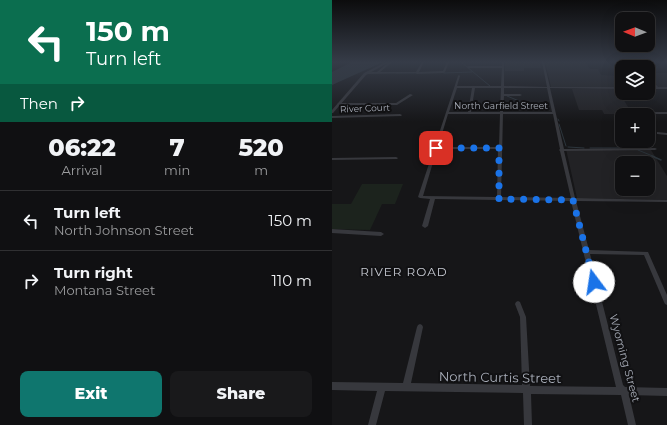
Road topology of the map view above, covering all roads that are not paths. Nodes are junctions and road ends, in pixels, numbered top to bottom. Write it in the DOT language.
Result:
graph roads {
  1 [pos="360,82"];
  2 [pos="457,82"];
  3 [pos="502,82"];
  4 [pos="547,82"];
  5 [pos="655,86"];
  6 [pos="456,87"];
  7 [pos="474,87"];
  8 [pos="502,87"];
  9 [pos="548,87"];
  10 [pos="615,88"];
  11 [pos="657,88"];
  12 [pos="667,88"];
  13 [pos="411,95"];
  14 [pos="502,95"];
  15 [pos="520,95"];
  16 [pos="339,104"];
  17 [pos="332,112"];
  18 [pos="448,113"];
  19 [pos="469,113"];
  20 [pos="501,113"];
  21 [pos="553,113"];
  22 [pos="655,113"];
  23 [pos="667,113"];
  24 [pos="400,115"];
  25 [pos="332,117"];
  26 [pos="658,133"];
  27 [pos="667,134"];
  28 [pos="436,148"];
  29 [pos="499,148"];
  30 [pos="655,148"];
  31 [pos="562,150"];
  32 [pos="396,158"];
  33 [pos="332,159"];
  34 [pos="434,197"];
  35 [pos="499,199"];
  36 [pos="573,200"];
  37 [pos="667,201"];
  38 [pos="425,226"];
  39 [pos="332,231"];
  40 [pos="381,234"];
  41 [pos="587,252"];
  42 [pos="667,302"];
  43 [pos="518,304"];
  44 [pos="420,327"];
  45 [pos="332,386"];
  46 [pos="382,387"];
  47 [pos="406,387"];
  48 [pos="526,390"];
  49 [pos="624,392"];
  50 [pos="667,392"];
  51 [pos="372,425"];
  52 [pos="528,425"];
  53 [pos="632,425"];
  1 -- 16 [label="street"];
  2 -- 6 [label="street"];
  3 -- 8 [label="street"];
  4 -- 9 [label="street, Wyoming Street"];
  5 -- 11 [label="street"];
  6 -- 7 [label="street"];
  6 -- 18 [label="street"];
  7 -- 8 [label="street"];
  7 -- 19 [label="street"];
  8 -- 9 [label="street"];
  8 -- 14 [label="street"];
  9 -- 10 [label="street"];
  9 -- 21 [label="street, Wyoming Street"];
  11 -- 12 [label="street"];
  13 -- 16 [label="street"];
  14 -- 15 [label="street"];
  14 -- 20 [label="street"];
  16 -- 17 [label="street"];
  18 -- 19 [label="street, North Garfield Street"];
  18 -- 28 [label="street"];
  19 -- 20 [label="street, North Garfield Street"];
  20 -- 21 [label="street, North Garfield Street"];
  20 -- 29 [label="street"];
  21 -- 31 [label="street, Wyoming Street"];
  22 -- 23 [label="street"];
  24 -- 25 [label="street, River Court"];
  26 -- 27 [label="street"];
  28 -- 29 [label="street"];
  28 -- 34 [label="street"];
  29 -- 35 [label="street"];
  30 -- 31 [label="street"];
  31 -- 36 [label="street, Wyoming Street"];
  32 -- 33 [label="street"];
  34 -- 35 [label="street"];
  34 -- 38 [label="street"];
  35 -- 36 [label="street"];
  36 -- 37 [label="street"];
  36 -- 41 [label="street, Wyoming Street"];
  39 -- 40 [label="street"];
  41 -- 42 [label="street"];
  41 -- 49 [label="street, Wyoming Street"];
  43 -- 48 [label="street"];
  44 -- 47 [label="street"];
  45 -- 46 [label="street, North Curtis Street"];
  46 -- 47 [label="street, North Curtis Street"];
  46 -- 51 [label="street"];
  47 -- 48 [label="street, North Curtis Street"];
  48 -- 49 [label="street, North Curtis Street"];
  48 -- 52 [label="street"];
  49 -- 50 [label="street, North Curtis Street"];
  49 -- 53 [label="street, Wyoming Street"];
}
